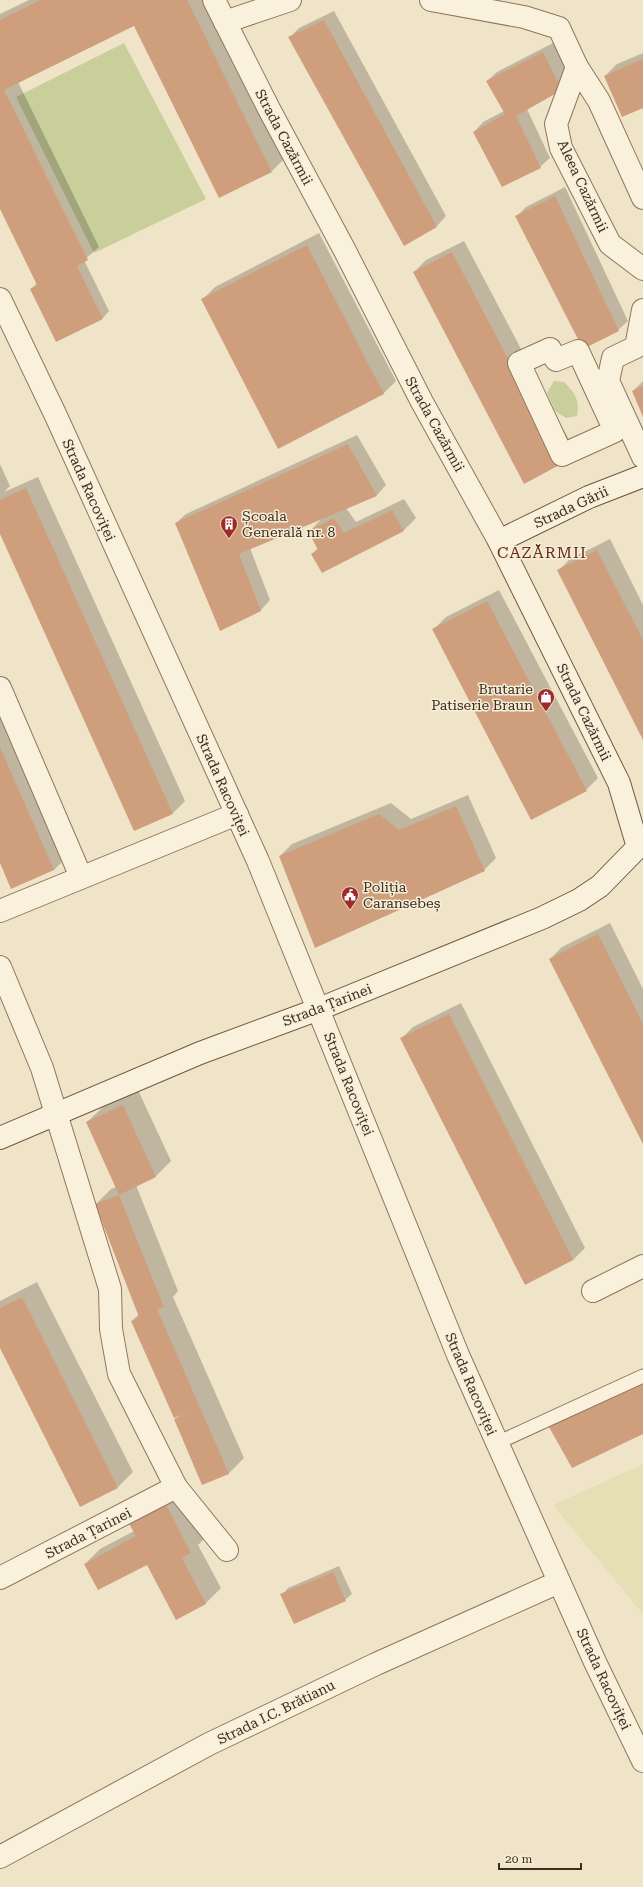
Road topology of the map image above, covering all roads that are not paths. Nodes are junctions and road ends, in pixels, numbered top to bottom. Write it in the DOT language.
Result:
graph roads {
  1 [pos="214,0"];
  2 [pos="290,0"];
  3 [pos="431,0"];
  4 [pos="225,22"];
  5 [pos="577,67"];
  6 [pos="643,198"];
  7 [pos="643,269"];
  8 [pos="0,299"];
  9 [pos="643,310"];
  10 [pos="615,431"];
  11 [pos="643,456"];
  12 [pos="643,476"];
  13 [pos="500,541"];
  14 [pos="0,688"];
  15 [pos="237,814"];
  16 [pos="640,850"];
  17 [pos="81,877"];
  18 [pos="0,911"];
  19 [pos="0,967"];
  20 [pos="319,1009"];
  21 [pos="57,1115"];
  22 [pos="0,1138"];
  23 [pos="643,1266"];
  24 [pos="593,1291"];
  25 [pos="643,1376"];
  26 [pos="497,1443"];
  27 [pos="176,1488"];
  28 [pos="227,1550"];
  29 [pos="0,1578"];
  30 [pos="559,1582"];
  31 [pos="643,1761"];
  32 [pos="0,1857"];
  1 -- 4 [label="street, Strada Cazărmii"];
  2 -- 4 [label="street"];
  3 -- 5 [label="street"];
  4 -- 13 [label="street, Strada Cazărmii"];
  5 -- 6 [label="street"];
  5 -- 7 [label="street, Aleea Cazărmii"];
  8 -- 15 [label="street, Strada Racoviței"];
  9 -- 11 [label="street"];
  10 -- 10 [label="street"];
  12 -- 13 [label="street, Strada Gării"];
  13 -- 16 [label="street, Strada Cazărmii"];
  14 -- 17 [label="street"];
  15 -- 17 [label="street"];
  15 -- 20 [label="street, Strada Racoviței"];
  16 -- 20 [label="street, Strada Țarinei"];
  17 -- 18 [label="street"];
  19 -- 21 [label="street"];
  20 -- 21 [label="street, Strada Țarinei"];
  20 -- 26 [label="street, Strada Racoviței"];
  21 -- 22 [label="street, Strada Țarinei"];
  21 -- 27 [label="street"];
  23 -- 24 [label="street"];
  25 -- 26 [label="lane"];
  26 -- 30 [label="street, Strada Racoviței"];
  27 -- 28 [label="street"];
  27 -- 29 [label="street, Strada Țarinei"];
  30 -- 31 [label="street, Strada Racoviței"];
  30 -- 32 [label="street, Strada I.C. Brătianu"];
}
